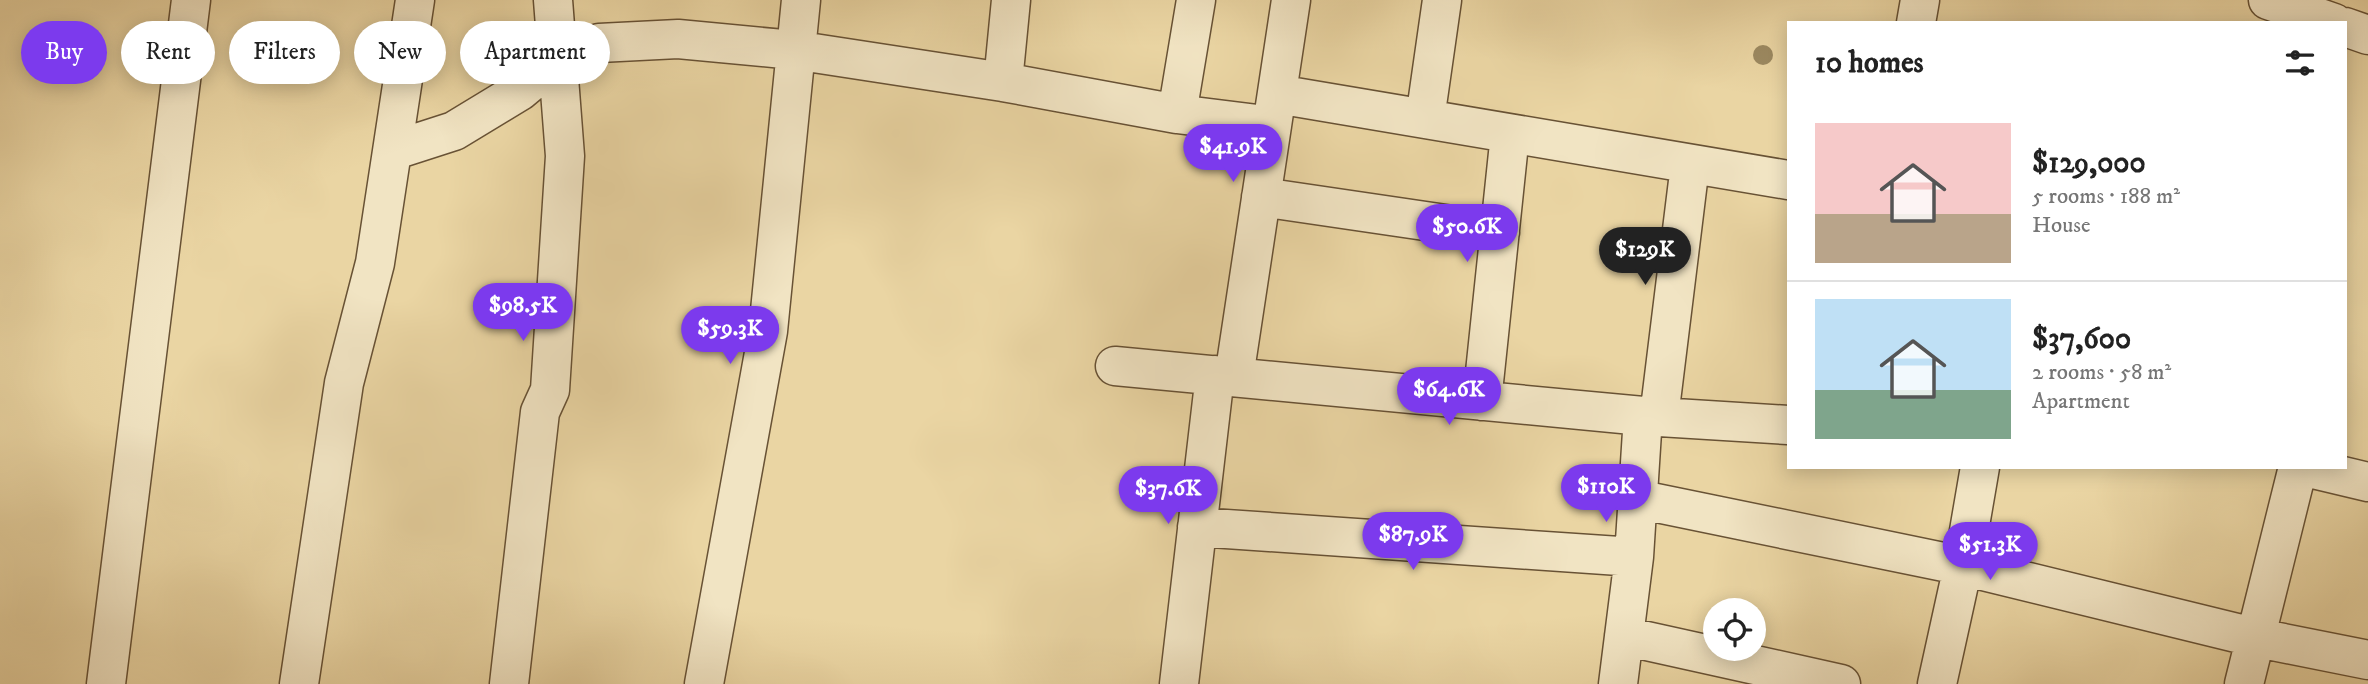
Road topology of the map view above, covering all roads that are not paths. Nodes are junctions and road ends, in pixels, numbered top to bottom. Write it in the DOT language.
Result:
graph roads {
  1 [pos="191,0"];
  2 [pos="415,0"];
  3 [pos="553,0"];
  4 [pos="801,0"];
  5 [pos="1011,0"];
  6 [pos="1196,0"];
  7 [pos="1291,0"];
  8 [pos="1442,0"];
  9 [pos="1920,0"];
  10 [pos="2268,0"];
  11 [pos="554,21"];
  12 [pos="1916,21"];
  13 [pos="2328,21"];
  14 [pos="2347,28"];
  15 [pos="2368,35"];
  16 [pos="610,42"];
  17 [pos="794,50"];
  18 [pos="1003,82"];
  19 [pos="528,84"];
  20 [pos="558,84"];
  21 [pos="1274,110"];
  22 [pos="1177,114"];
  23 [pos="1425,119"];
  24 [pos="1510,134"];
  25 [pos="392,151"];
  26 [pos="1690,165"];
  27 [pos="1787,180"];
  28 [pos="1261,197"];
  29 [pos="1500,232"];
  30 [pos="1115,366"];
  31 [pos="1224,376"];
  32 [pos="1482,401"];
  33 [pos="1651,416"];
  34 [pos="1787,425"];
  35 [pos="1980,469"];
  36 [pos="2297,469"];
  37 [pos="2313,469"];
  38 [pos="2368,482"];
  39 [pos="1637,499"];
  40 [pos="1197,527"];
  41 [pos="1634,557"];
  42 [pos="1963,566"];
  43 [pos="1624,636"];
  44 [pos="2253,637"];
  45 [pos="2368,660"];
  46 [pos="106,684"];
  47 [pos="299,684"];
  48 [pos="509,684"];
  49 [pos="704,684"];
  50 [pos="1179,684"];
  51 [pos="1618,684"];
  52 [pos="1841,684"];
  53 [pos="1937,684"];
  54 [pos="2244,684"];
  1 -- 46 [label="street"];
  2 -- 25 [label="street"];
  3 -- 11 [label="street"];
  4 -- 17 [label="street"];
  5 -- 18 [label="street"];
  6 -- 22 [label="street"];
  7 -- 21 [label="street"];
  8 -- 23 [label="street"];
  9 -- 12 [label="street"];
  10 -- 13 [label="street"];
  14 -- 15 [label="street"];
  16 -- 17 [label="street"];
  17 -- 18 [label="street"];
  17 -- 49 [label="street"];
  18 -- 22 [label="street"];
  19 -- 25 [label="street"];
  20 -- 48 [label="street"];
  21 -- 22 [label="street"];
  21 -- 23 [label="street"];
  21 -- 28 [label="street"];
  23 -- 24 [label="street"];
  24 -- 26 [label="street"];
  24 -- 29 [label="street"];
  25 -- 47 [label="street"];
  26 -- 27 [label="street"];
  26 -- 33 [label="street"];
  28 -- 29 [label="street"];
  28 -- 31 [label="street"];
  29 -- 32 [label="street"];
  30 -- 31 [label="street"];
  31 -- 32 [label="street"];
  31 -- 40 [label="street"];
  32 -- 33 [label="street"];
  33 -- 34 [label="street"];
  33 -- 39 [label="street"];
  35 -- 42 [label="street"];
  36 -- 44 [label="street"];
  37 -- 38 [label="street"];
  39 -- 41 [label="street"];
  39 -- 42 [label="street"];
  40 -- 41 [label="street"];
  40 -- 50 [label="street"];
  41 -- 43 [label="street"];
  42 -- 44 [label="street"];
  42 -- 53 [label="street"];
  43 -- 51 [label="street"];
  43 -- 52 [label="street"];
  44 -- 45 [label="street"];
  44 -- 54 [label="street"];
}
